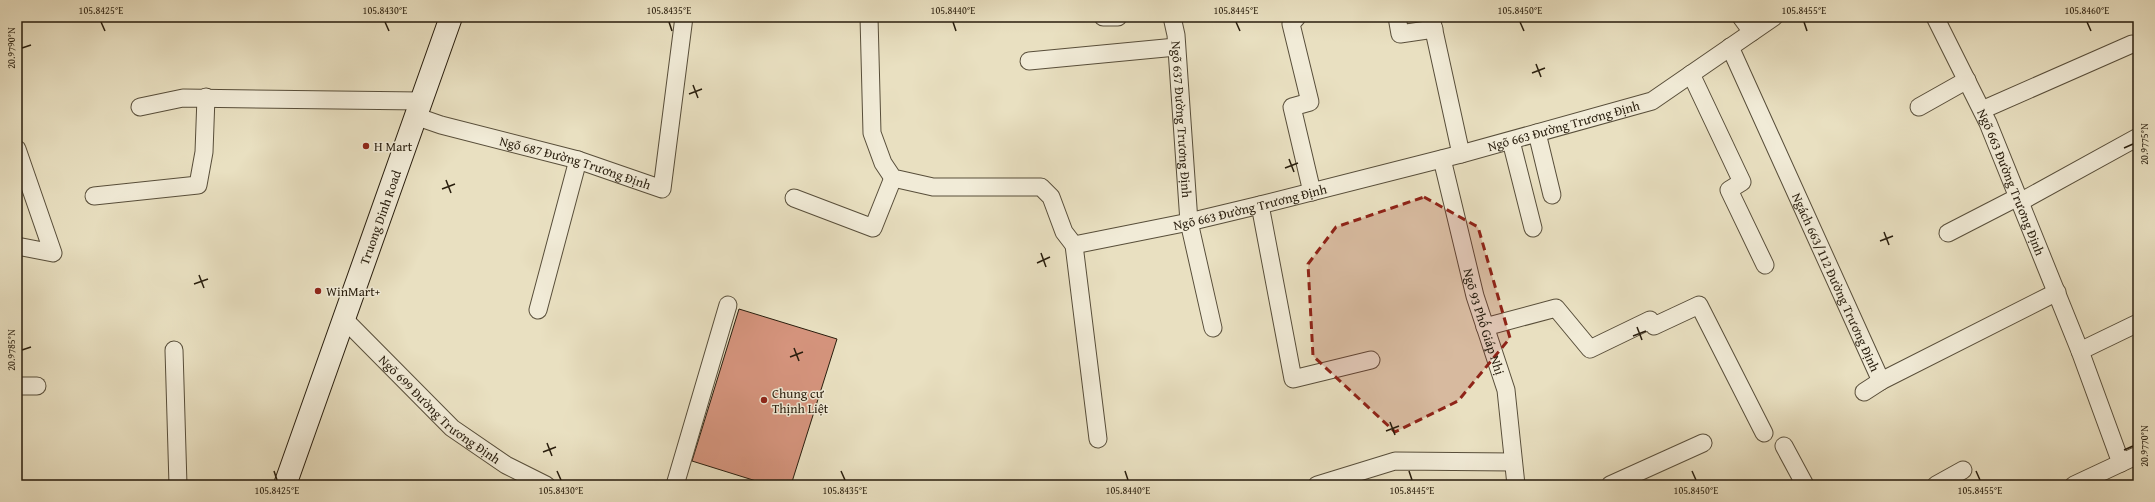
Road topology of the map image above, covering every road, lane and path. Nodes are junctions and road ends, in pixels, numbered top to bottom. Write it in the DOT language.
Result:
graph roads {
  1 [pos="451,17"];
  2 [pos="684,17"];
  3 [pos="869,17"];
  4 [pos="1103,17"];
  5 [pos="1118,17"];
  6 [pos="1172,17"];
  7 [pos="1297,17"];
  8 [pos="1397,17"];
  9 [pos="1740,17"];
  10 [pos="1774,17"];
  11 [pos="1935,17"];
  12 [pos="1432,23"];
  13 [pos="1752,32"];
  14 [pos="2132,44"];
  15 [pos="1730,47"];
  16 [pos="1176,48"];
  17 [pos="1029,61"];
  18 [pos="1691,74"];
  19 [pos="1967,80"];
  20 [pos="206,97"];
  21 [pos="1919,106"];
  22 [pos="140,107"];
  23 [pos="418,108"];
  24 [pos="1982,110"];
  25 [pos="1537,133"];
  26 [pos="2138,137"];
  27 [pos="1511,140"];
  28 [pos="17,149"];
  29 [pos="1461,154"];
  30 [pos="1442,159"];
  31 [pos="578,160"];
  32 [pos="893,178"];
  33 [pos="1312,192"];
  34 [pos="1552,195"];
  35 [pos="94,196"];
  36 [pos="794,198"];
  37 [pos="2019,199"];
  38 [pos="1260,205"];
  39 [pos="1190,222"];
  40 [pos="1533,228"];
  41 [pos="1948,232"];
  42 [pos="1074,245"];
  43 [pos="17,246"];
  44 [pos="1765,265"];
  45 [pos="2057,292"];
  46 [pos="728,305"];
  47 [pos="538,310"];
  48 [pos="344,319"];
  49 [pos="2138,323"];
  50 [pos="1485,327"];
  51 [pos="1212,328"];
  52 [pos="174,350"];
  53 [pos="2080,351"];
  54 [pos="1371,360"];
  55 [pos="1881,381"];
  56 [pos="17,386"];
  57 [pos="37,386"];
  58 [pos="1864,392"];
  59 [pos="1764,433"];
  60 [pos="1098,439"];
  61 [pos="1703,443"];
  62 [pos="1784,446"];
  63 [pos="2138,455"];
  64 [pos="1513,462"];
  65 [pos="2120,463"];
  66 [pos="1963,470"];
  67 [pos="178,485"];
  68 [pos="285,485"];
  69 [pos="546,485"];
  70 [pos="675,485"];
  71 [pos="1317,485"];
  72 [pos="1516,485"];
  73 [pos="1610,485"];
  74 [pos="1805,485"];
  75 [pos="1936,485"];
  76 [pos="2074,485"];
  1 -- 23 [label="main road, Truong Dinh Road"];
  2 -- 31 [label="lane, Ngõ 687 Đường Trương Định"];
  3 -- 32 [label="lane"];
  4 -- 5 [label="lane"];
  6 -- 16 [label="lane, Ngõ 637 Đường Trương Định"];
  7 -- 33 [label="lane"];
  8 -- 12 [label="lane"];
  9 -- 13 [label="lane"];
  10 -- 13 [label="lane, Ngõ 663 Đường Trương Định"];
  11 -- 19 [label="lane, Ngõ 663 Đường Trương Định"];
  12 -- 29 [label="lane"];
  13 -- 15 [label="lane, Ngõ 663 Đường Trương Định"];
  14 -- 24 [label="lane"];
  15 -- 18 [label="lane, Ngõ 663 Đường Trương Định"];
  15 -- 55 [label="lane, Ngách 663/112 Đường Trương Định"];
  16 -- 17 [label="lane"];
  16 -- 39 [label="lane, Ngõ 637 Đường Trương Định"];
  18 -- 25 [label="lane, Ngõ 663 Đường Trương Định"];
  18 -- 44 [label="lane"];
  19 -- 21 [label="lane"];
  19 -- 24 [label="lane, Ngõ 663 Đường Trương Định"];
  20 -- 22 [label="lane, Ngõ 687 Đường Trương Định"];
  20 -- 23 [label="lane, Ngõ 687 Đường Trương Định"];
  20 -- 35 [label="lane"];
  23 -- 31 [label="lane, Ngõ 687 Đường Trương Định"];
  23 -- 48 [label="main road, Truong Dinh Road"];
  24 -- 37 [label="lane, Ngõ 663 Đường Trương Định"];
  25 -- 27 [label="lane, Ngõ 663 Đường Trương Định"];
  25 -- 34 [label="lane"];
  26 -- 37 [label="lane"];
  27 -- 29 [label="lane, Ngõ 663 Đường Trương Định"];
  27 -- 40 [label="lane"];
  28 -- 43 [label="lane"];
  29 -- 30 [label="lane, Ngõ 663 Đường Trương Định"];
  30 -- 33 [label="lane, Ngõ 663 Đường Trương Định"];
  30 -- 50 [label="lane, Ngõ 93 Phố Giáp Nhị"];
  31 -- 47 [label="lane"];
  32 -- 36 [label="lane"];
  32 -- 42 [label="lane"];
  33 -- 38 [label="lane, Ngõ 663 Đường Trương Định"];
  37 -- 41 [label="lane"];
  37 -- 45 [label="lane, Ngõ 663 Đường Trương Định"];
  38 -- 39 [label="lane, Ngõ 663 Đường Trương Định"];
  38 -- 54 [label="lane"];
  39 -- 42 [label="lane, Ngõ 663 Đường Trương Định"];
  39 -- 51 [label="lane, Ngõ 637 Đường Trương Định"];
  42 -- 60 [label="lane"];
  45 -- 53 [label="lane, Ngõ 663 Đường Trương Định"];
  45 -- 55 [label="lane, Ngách 663/112 Đường Trương Định"];
  46 -- 70 [label="lane"];
  48 -- 68 [label="main road, Truong Dinh Road"];
  48 -- 69 [label="lane, Ngõ 699 Đường Trương Định"];
  49 -- 53 [label="lane"];
  50 -- 59 [label="lane"];
  50 -- 64 [label="lane, Ngõ 93 Phố Giáp Nhị"];
  52 -- 67 [label="lane"];
  53 -- 65 [label="lane, Ngõ 663 Đường Trương Định"];
  55 -- 58 [label="lane"];
  56 -- 57 [label="lane"];
  61 -- 73 [label="lane"];
  62 -- 74 [label="lane"];
  63 -- 65 [label="lane"];
  64 -- 71 [label="lane"];
  64 -- 72 [label="lane, Ngõ 93 Phố Giáp Nhị"];
  65 -- 76 [label="lane"];
  66 -- 75 [label="lane"];
}
